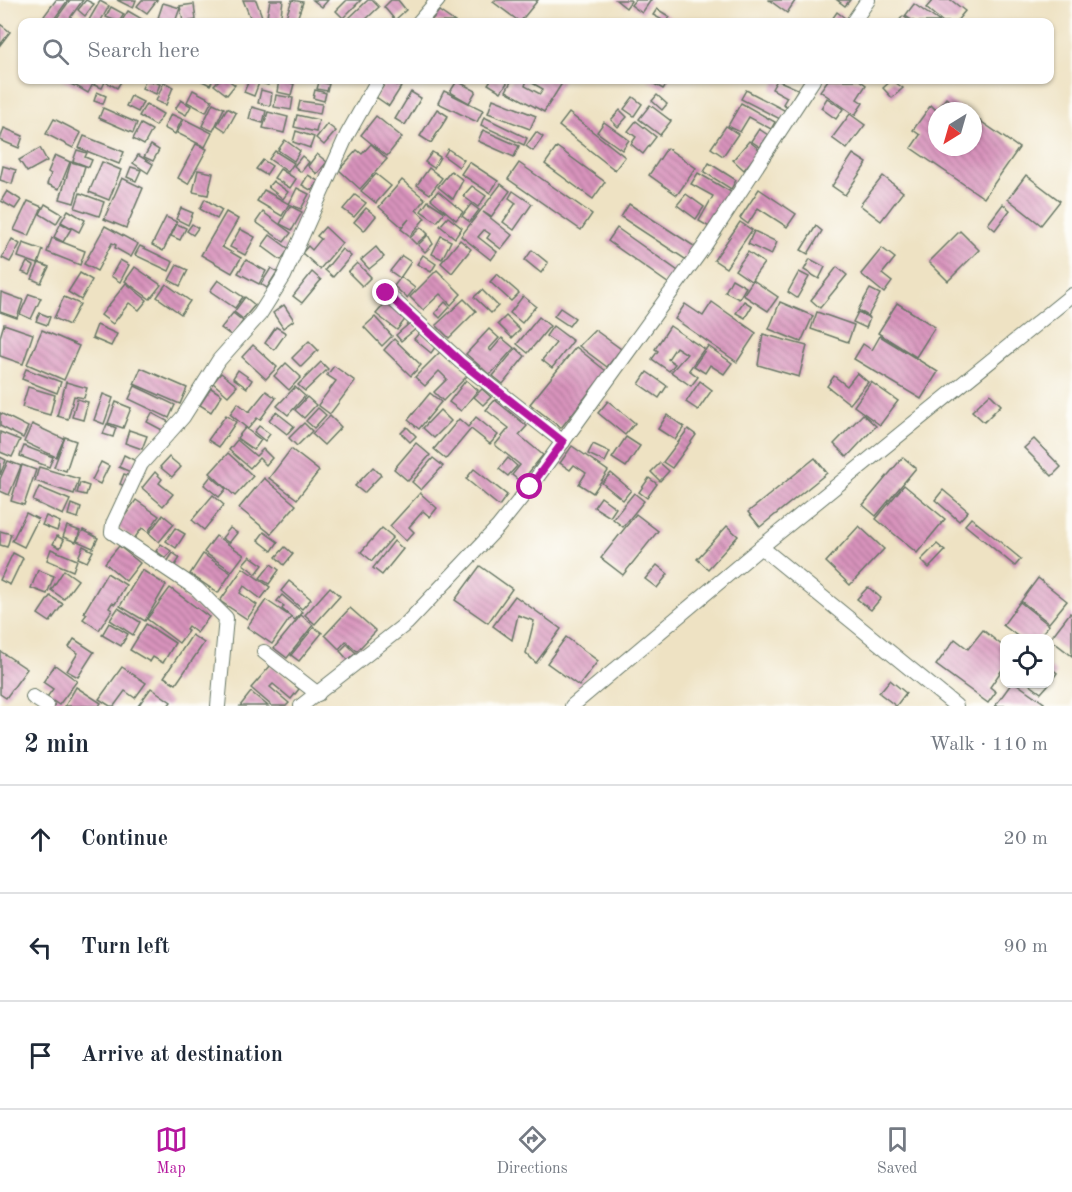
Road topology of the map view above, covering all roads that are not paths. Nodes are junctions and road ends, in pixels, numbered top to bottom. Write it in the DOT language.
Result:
graph roads {
  1 [pos="438,0"];
  2 [pos="868,0"];
  3 [pos="422,18"];
  4 [pos="856,18"];
  5 [pos="376,84"];
  6 [pos="810,84"];
  7 [pos="386,293"];
  8 [pos="1072,295"];
  9 [pos="563,442"];
  10 [pos="761,547"];
  11 [pos="264,652"];
  12 [pos="318,694"];
  13 [pos="33,698"];
  14 [pos="47,706"];
  15 [pos="218,706"];
  16 [pos="301,706"];
  17 [pos="572,706"];
  18 [pos="956,706"];
  1 -- 3 [label="street"];
  2 -- 4 [label="street"];
  5 -- 15 [label="street"];
  6 -- 9 [label="street"];
  7 -- 9 [label="street"];
  8 -- 10 [label="street"];
  9 -- 12 [label="street"];
  10 -- 17 [label="street"];
  10 -- 18 [label="street"];
  11 -- 12 [label="street"];
  12 -- 16 [label="street"];
  13 -- 14 [label="street"];
}
